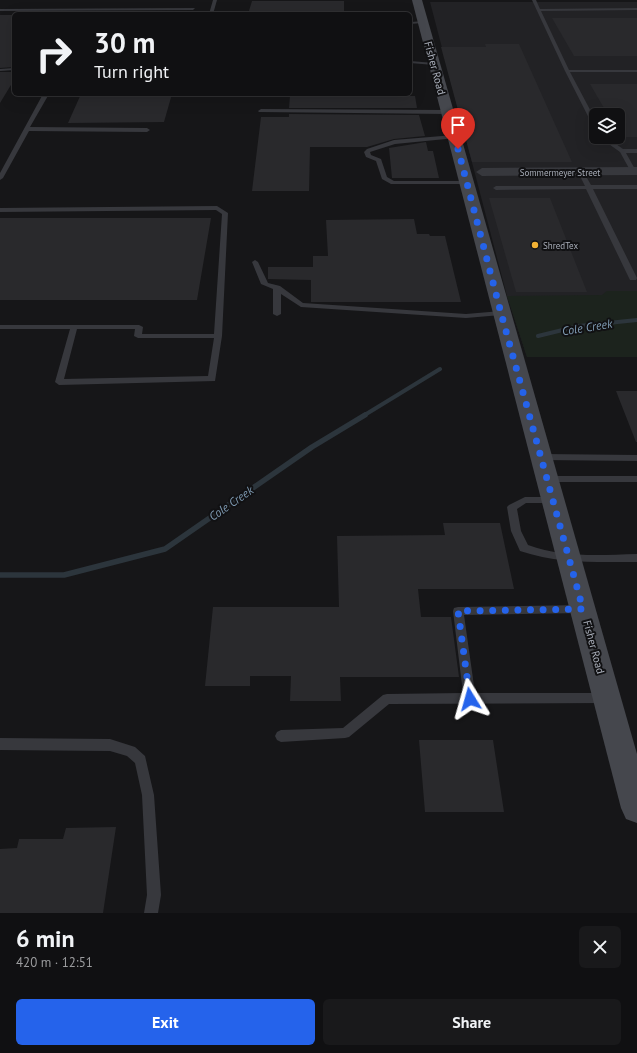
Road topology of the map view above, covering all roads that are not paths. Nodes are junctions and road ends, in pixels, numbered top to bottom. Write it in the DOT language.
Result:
graph roads {
  1 [pos="215,0"];
  2 [pos="417,0"];
  3 [pos="534,0"];
  4 [pos="96,3"];
  5 [pos="92,9"];
  6 [pos="193,9"];
  7 [pos="637,9"];
  8 [pos="0,10"];
  9 [pos="538,10"];
  10 [pos="90,12"];
  11 [pos="212,12"];
  12 [pos="417,22"];
  13 [pos="412,62"];
  14 [pos="434,64"];
  15 [pos="0,70"];
  16 [pos="12,70"];
  17 [pos="567,71"];
  18 [pos="637,71"];
  19 [pos="45,96"];
  20 [pos="261,112"];
  21 [pos="448,112"];
  22 [pos="589,113"];
  23 [pos="27,129"];
  24 [pos="147,130"];
  25 [pos="454,137"];
  26 [pos="612,144"];
  27 [pos="622,151"];
  28 [pos="637,151"];
  29 [pos="635,171"];
  30 [pos="581,172"];
  31 [pos="474,177"];
  32 [pos="0,178"];
  33 [pos="637,187"];
  34 [pos="496,188"];
  35 [pos="589,188"];
  36 [pos="0,210"];
  37 [pos="255,262"];
  38 [pos="633,278"];
  39 [pos="278,288"];
  40 [pos="501,313"];
  41 [pos="277,314"];
  42 [pos="0,327"];
  43 [pos="74,327"];
  44 [pos="218,336"];
  45 [pos="542,457"];
  46 [pos="637,458"];
  47 [pos="548,479"];
  48 [pos="637,479"];
  49 [pos="554,500"];
  50 [pos="570,558"];
  51 [pos="637,558"];
  52 [pos="583,609"];
  53 [pos="608,698"];
  54 [pos="470,699"];
  55 [pos="281,736"];
  56 [pos="0,744"];
  57 [pos="637,808"];
  58 [pos="151,913"];
  1 -- 11 [label="lane"];
  2 -- 12 [label="street, Fisher Road"];
  3 -- 9 [label="lane"];
  4 -- 5 [label="lane"];
  5 -- 6 [label="lane"];
  5 -- 8 [label="lane"];
  5 -- 10 [label="lane"];
  7 -- 9 [label="lane"];
  9 -- 17 [label="lane"];
  12 -- 14 [label="street, Fisher Road"];
  13 -- 14 [label="lane"];
  14 -- 21 [label="street, Fisher Road"];
  15 -- 16 [label="lane"];
  17 -- 18 [label="lane"];
  17 -- 22 [label="lane"];
  19 -- 23 [label="lane"];
  20 -- 21 [label="lane"];
  21 -- 25 [label="street, Fisher Road"];
  23 -- 24 [label="lane"];
  23 -- 32 [label="lane"];
  25 -- 31 [label="street, Fisher Road"];
  25 -- 31 [label="lane"];
  26 -- 27 [label="lane"];
  27 -- 28 [label="lane"];
  27 -- 29 [label="lane"];
  29 -- 30 [label="street, Sommermeyer Street"];
  30 -- 31 [label="street, Sommermeyer Street"];
  30 -- 35 [label="lane"];
  31 -- 40 [label="street, Fisher Road"];
  33 -- 35 [label="lane"];
  34 -- 35 [label="lane"];
  35 -- 38 [label="lane"];
  36 -- 44 [label="lane"];
  37 -- 39 [label="lane"];
  39 -- 40 [label="lane"];
  39 -- 41 [label="lane"];
  40 -- 45 [label="street, Fisher Road"];
  42 -- 43 [label="lane"];
  43 -- 44 [label="lane"];
  43 -- 44 [label="lane"];
  45 -- 46 [label="lane"];
  45 -- 47 [label="street, Fisher Road"];
  47 -- 48 [label="lane"];
  47 -- 49 [label="street, Fisher Road"];
  49 -- 50 [label="street, Fisher Road"];
  49 -- 50 [label="lane"];
  50 -- 51 [label="lane"];
  50 -- 52 [label="street, Fisher Road"];
  52 -- 53 [label="street, Fisher Road"];
  52 -- 54 [label="lane"];
  53 -- 54 [label="lane"];
  53 -- 57 [label="street, Fisher Road"];
  54 -- 55 [label="lane"];
  56 -- 58 [label="lane"];
}
